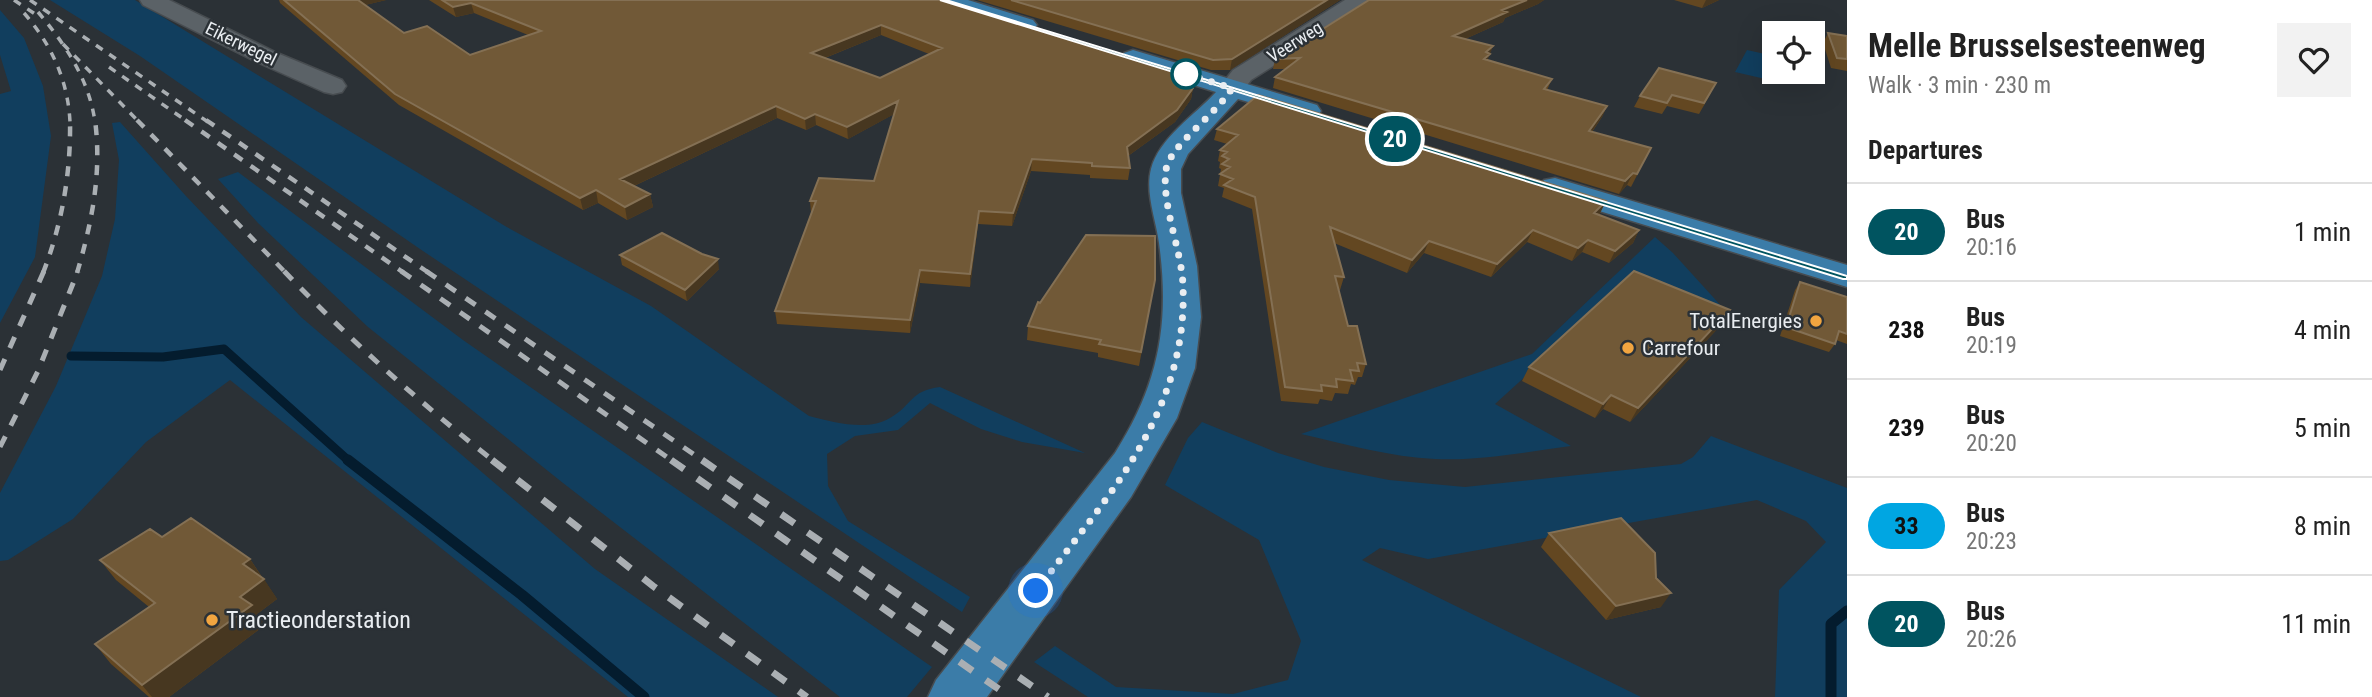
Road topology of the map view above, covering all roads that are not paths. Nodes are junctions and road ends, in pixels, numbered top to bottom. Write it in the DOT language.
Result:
graph roads {
  1 [pos="152,0"];
  2 [pos="944,0"];
  3 [pos="1361,0"];
  4 [pos="1049,33"];
  5 [pos="1116,53"];
  6 [pos="332,86"];
  7 [pos="1232,88"];
  8 [pos="1334,120"];
  9 [pos="1522,177"];
  10 [pos="1847,276"];
  11 [pos="955,697"];
  1 -- 6 [label="street, Eikerwegel"];
  2 -- 4 [label="main road"];
  3 -- 7 [label="street, Veerweg"];
  5 -- 7 [label="main road"];
  7 -- 8 [label="main road"];
  7 -- 11 [label="main road"];
  9 -- 10 [label="main road"];
}
